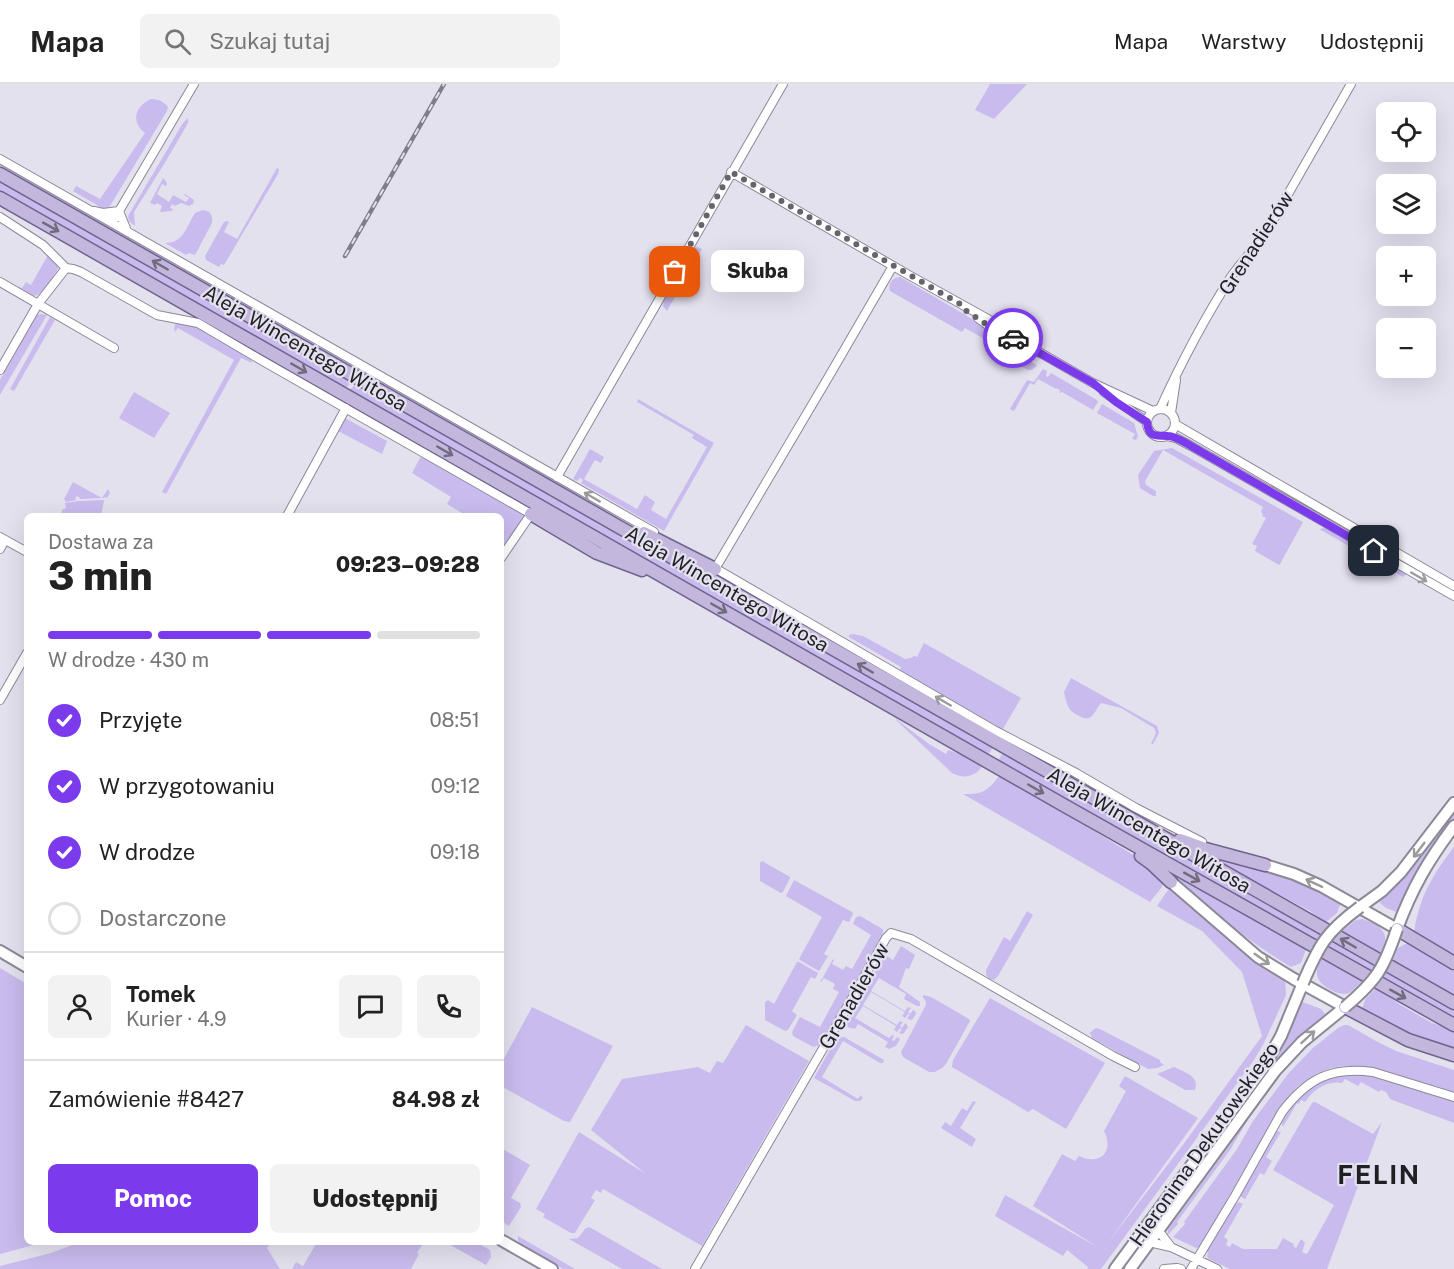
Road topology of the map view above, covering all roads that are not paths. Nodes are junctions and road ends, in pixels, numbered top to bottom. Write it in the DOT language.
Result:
graph roads {
  1 [pos="194,84"];
  2 [pos="783,84"];
  3 [pos="1351,84"];
  4 [pos="0,159"];
  5 [pos="731,172"];
  6 [pos="0,174"];
  7 [pos="0,198"];
  8 [pos="87,209"];
  9 [pos="119,211"];
  10 [pos="0,217"];
  11 [pos="112,223"];
  12 [pos="127,231"];
  13 [pos="893,266"];
  14 [pos="66,268"];
  15 [pos="0,282"];
  16 [pos="38,304"];
  17 [pos="114,348"];
  18 [pos="0,369"];
  19 [pos="1179,370"];
  20 [pos="1093,383"];
  21 [pos="346,408"];
  22 [pos="1156,410"];
  23 [pos="1171,413"];
  24 [pos="1147,422"];
  25 [pos="1175,424"];
  26 [pos="1167,436"];
  27 [pos="557,477"];
  28 [pos="580,505"];
  29 [pos="289,513"];
  30 [pos="531,514"];
  31 [pos="3,538"];
  32 [pos="0,549"];
  33 [pos="24,550"];
  34 [pos="504,554"];
  35 [pos="715,568"];
  36 [pos="669,579"];
  37 [pos="1454,586"];
  38 [pos="1454,596"];
  39 [pos="783,645"];
  40 [pos="24,658"];
  41 [pos="833,680"];
  42 [pos="0,700"];
  43 [pos="991,734"];
  44 [pos="1016,748"];
  45 [pos="1082,791"];
  46 [pos="1454,803"];
  47 [pos="1068,807"];
  48 [pos="1454,826"];
  49 [pos="1265,866"];
  50 [pos="1172,882"];
  51 [pos="1360,908"];
  52 [pos="1397,929"];
  53 [pos="0,951"];
  54 [pos="1454,963"];
  55 [pos="24,965"];
  56 [pos="1303,983"];
  57 [pos="1454,1003"];
  58 [pos="1345,1007"];
  59 [pos="1454,1025"];
  60 [pos="1454,1055"];
  61 [pos="1135,1067"];
  62 [pos="1454,1097"];
  63 [pos="1158,1230"];
  64 [pos="504,1242"];
  65 [pos="1149,1242"];
  66 [pos="1171,1246"];
  67 [pos="1197,1260"];
  68 [pos="552,1269"];
  69 [pos="695,1269"];
  70 [pos="1115,1269"];
  71 [pos="1130,1269"];
  72 [pos="1164,1269"];
  73 [pos="1181,1269"];
  74 [pos="1191,1269"];
  75 [pos="1217,1269"];
  1 -- 9 [label="street"];
  2 -- 5 [label="street"];
  3 -- 19 [label="street, Grenadierów"];
  4 -- 8 [label="street, Aleja Wincentego Witosa"];
  5 -- 13 [label="street"];
  5 -- 27 [label="street"];
  28 -- 6 [label="main road, Aleja Wincentego Witosa, one-way"];
  7 -- 36 [label="main road, Aleja Wincentego Witosa, one-way"];
  8 -- 9 [label="street"];
  8 -- 11 [label="street, Aleja Wincentego Witosa"];
  9 -- 11 [label="street"];
  9 -- 12 [label="street"];
  10 -- 14 [label="street, Aleja Wincentego Witosa"];
  11 -- 12 [label="street, Aleja Wincentego Witosa"];
  12 -- 27 [label="street, Aleja Wincentego Witosa"];
  13 -- 20 [label="street"];
  13 -- 35 [label="street"];
  14 -- 16 [label="street"];
  14 -- 21 [label="street, Aleja Wincentego Witosa"];
  15 -- 16 [label="street"];
  16 -- 17 [label="street"];
  16 -- 18 [label="street"];
  19 -- 22 [label="street"];
  19 -- 23 [label="street"];
  20 -- 22 [label="street"];
  20 -- 24 [label="street"];
  21 -- 29 [label="street"];
  21 -- 30 [label="street, Aleja Wincentego Witosa"];
  22 -- 23 [label="street"];
  22 -- 24 [label="street"];
  23 -- 25 [label="street"];
  24 -- 26 [label="street"];
  25 -- 26 [label="street"];
  25 -- 37 [label="street"];
  26 -- 38 [label="street, one-way"];
  35 -- 27 [label="street, Aleja Wincentego Witosa, one-way"];
  28 -- 35 [label="main road"];
  43 -- 28 [label="main road, Aleja Wincentego Witosa, one-way"];
  30 -- 34 [label="street"];
  30 -- 36 [label="main road"];
  31 -- 32 [label="street"];
  31 -- 33 [label="street"];
  43 -- 35 [label="street, Aleja Wincentego Witosa, one-way"];
  36 -- 39 [label="main road, Aleja Wincentego Witosa, one-way"];
  39 -- 41 [label="main road"];
  39 -- 47 [label="main road, Aleja Wincentego Witosa, one-way"];
  40 -- 42 [label="street"];
  43 -- 44 [label="main road, Aleja Wincentego Witosa"];
  44 -- 45 [label="main road, Aleja Wincentego Witosa"];
  44 -- 49 [label="street, Aleja Wincentego Witosa"];
  45 -- 49 [label="main road"];
  57 -- 45 [label="main road, Aleja Wincentego Witosa, one-way"];
  46 -- 51 [label="street, Hieronima Dekutowskiego, one-way"];
  47 -- 50 [label="main road"];
  47 -- 59 [label="main road, Aleja Wincentego Witosa, one-way"];
  48 -- 52 [label="street, Hieronima Dekutowskiego"];
  51 -- 49 [label="street, Aleja Wincentego Witosa, one-way"];
  50 -- 56 [label="street, Aleja Wincentego Witosa, one-way"];
  51 -- 52 [label="street, Aleja Wincentego Witosa"];
  51 -- 56 [label="street, Hieronima Dekutowskiego, bridge"];
  52 -- 54 [label="main road"];
  52 -- 58 [label="street, Hieronima Dekutowskiego, bridge"];
  53 -- 55 [label="street"];
  56 -- 58 [label="street, Aleja Wincentego Witosa"];
  56 -- 70 [label="street, Hieronima Dekutowskiego"];
  58 -- 60 [label="main road"];
  63 -- 58 [label="street, Hieronima Dekutowskiego, one-way"];
  61 -- 69 [label="street, Grenadierów"];
  62 -- 67 [label="street"];
  63 -- 65 [label="street, Hieronima Dekutowskiego"];
  63 -- 66 [label="street"];
  64 -- 68 [label="street"];
  65 -- 66 [label="street"];
  65 -- 71 [label="street, Hieronima Dekutowskiego"];
  66 -- 67 [label="street"];
  67 -- 74 [label="street"];
  67 -- 75 [label="street"];
  72 -- 73 [label="street"];
}
